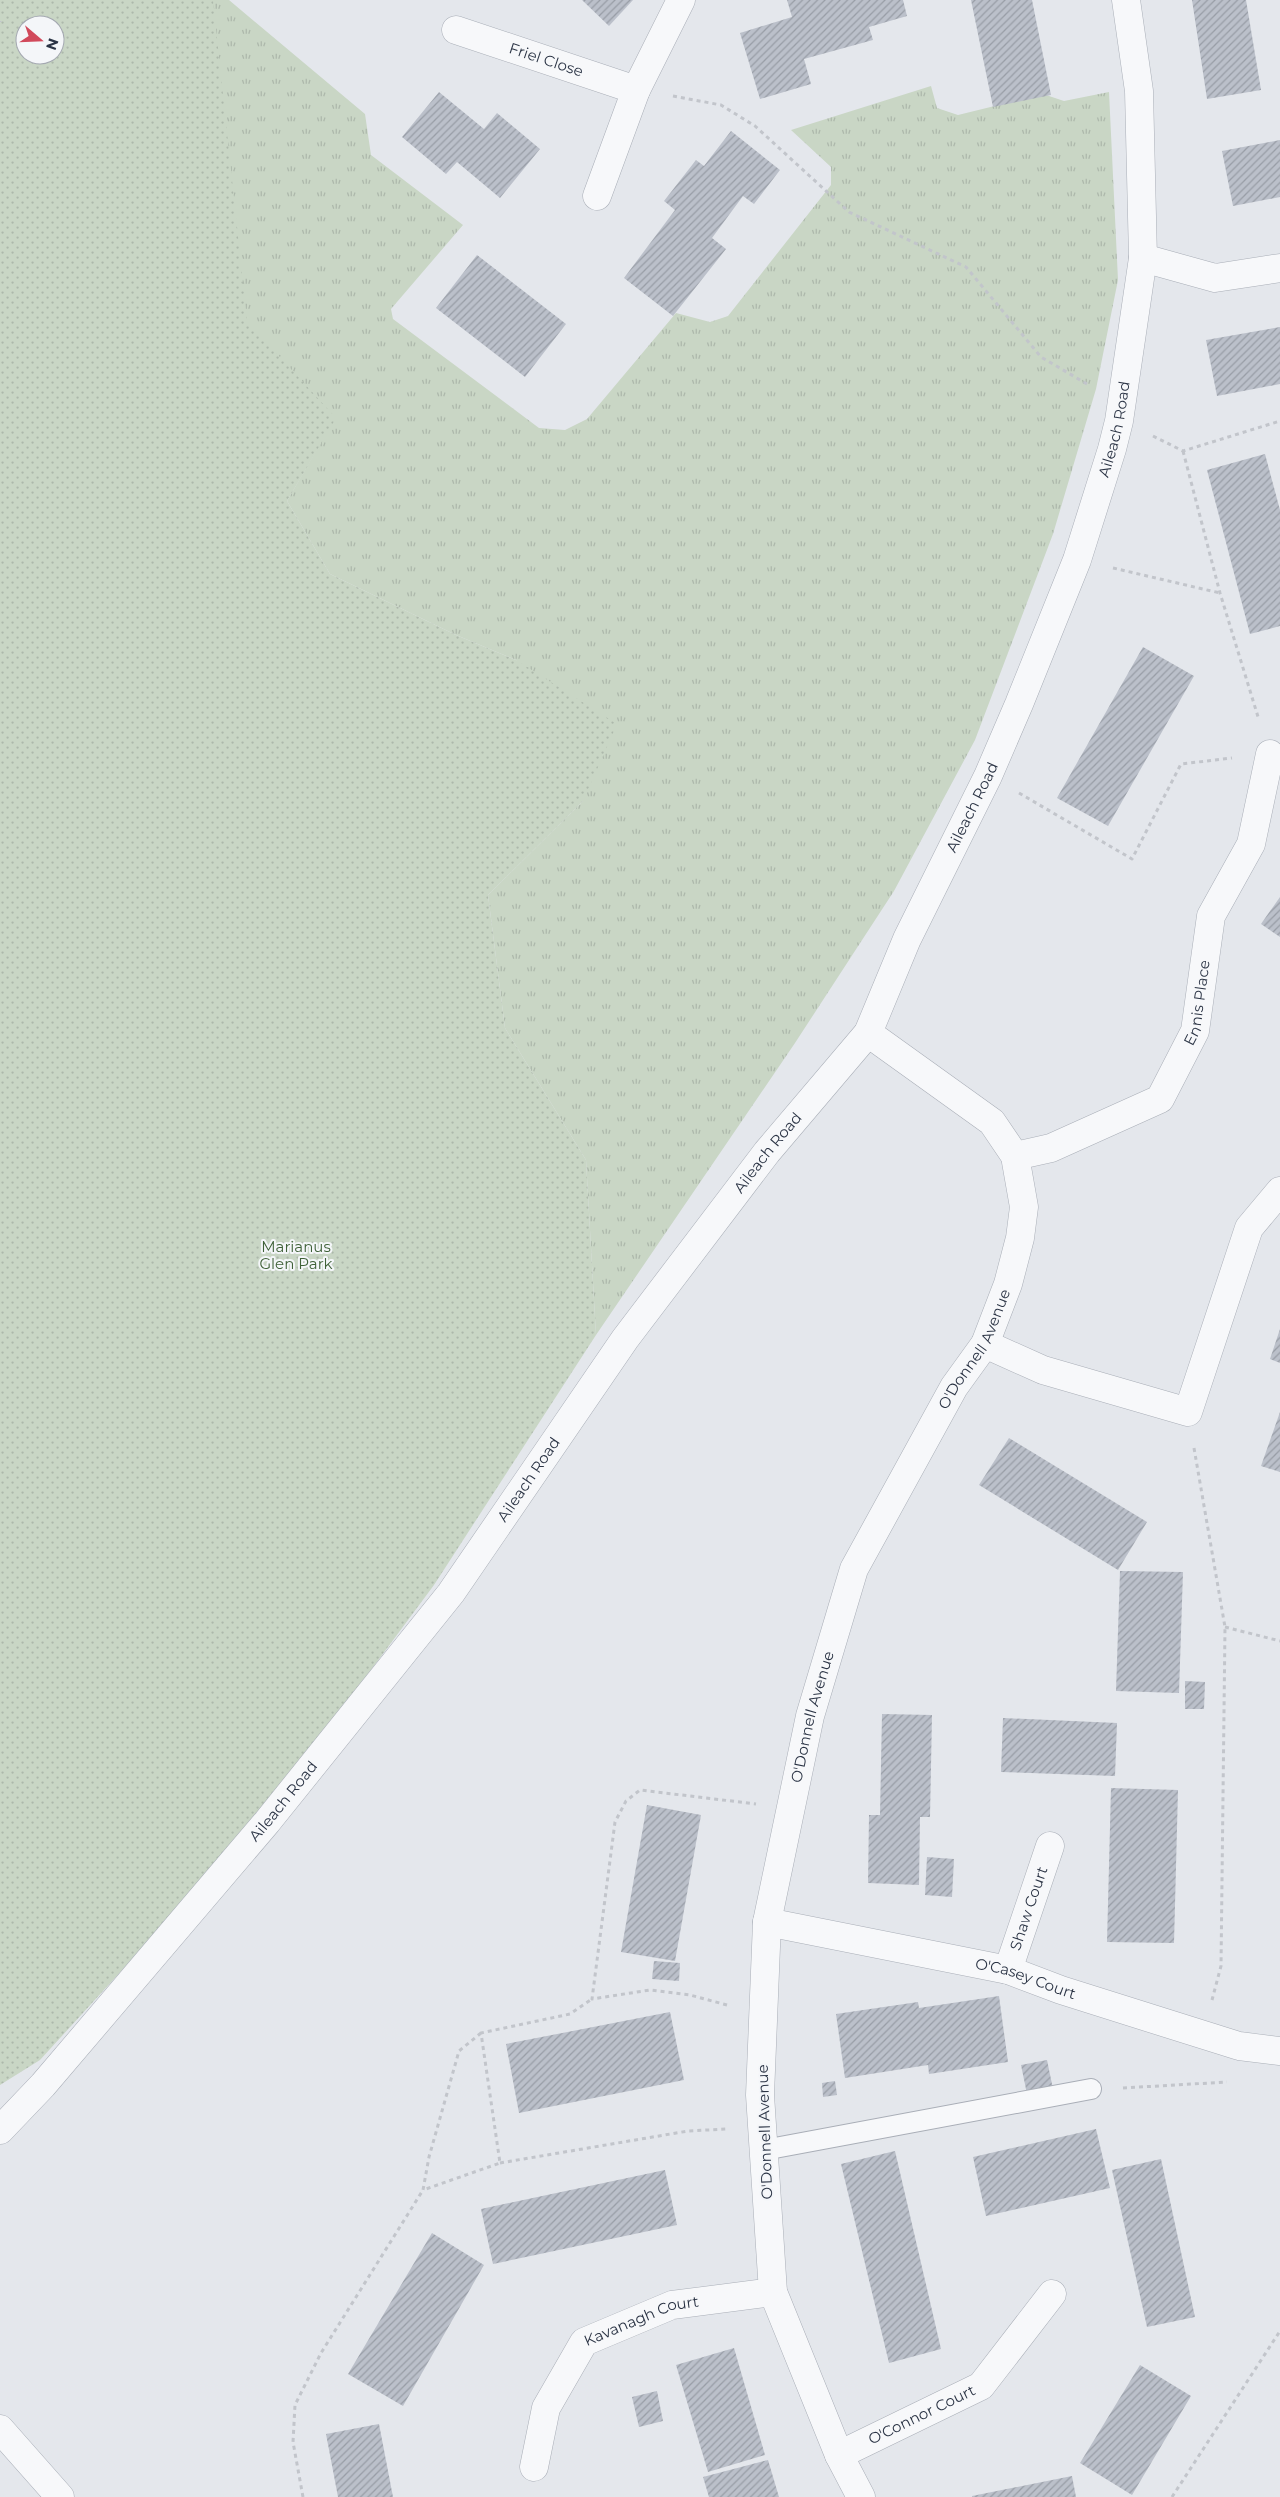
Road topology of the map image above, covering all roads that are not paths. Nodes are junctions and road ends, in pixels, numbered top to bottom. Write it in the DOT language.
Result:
graph roads {
  1 [pos="681,0"];
  2 [pos="1126,0"];
  3 [pos="456,30"];
  4 [pos="636,90"];
  5 [pos="597,196"];
  6 [pos="1142,258"];
  7 [pos="1280,268"];
  8 [pos="1270,754"];
  9 [pos="868,1033"];
  10 [pos="1015,1156"];
  11 [pos="1280,1191"];
  12 [pos="985,1344"];
  13 [pos="1050,1846"];
  14 [pos="767,1922"];
  15 [pos="1008,1970"];
  16 [pos="1280,2051"];
  17 [pos="1091,2090"];
  18 [pos="0,2130"];
  19 [pos="763,2138"];
  20 [pos="773,2292"];
  21 [pos="1052,2294"];
  22 [pos="0,2429"];
  23 [pos="839,2455"];
  24 [pos="534,2467"];
  25 [pos="60,2497"];
  26 [pos="861,2497"];
  1 -- 4 [label="street"];
  2 -- 6 [label="street, Aileach Road"];
  3 -- 4 [label="street, Friel Close"];
  4 -- 5 [label="street"];
  6 -- 7 [label="street"];
  6 -- 9 [label="street, Aileach Road"];
  8 -- 10 [label="street, Ennis Place"];
  9 -- 10 [label="street, O'Donnell Avenue"];
  9 -- 18 [label="street, Aileach Road"];
  10 -- 12 [label="street, O'Donnell Avenue"];
  11 -- 12 [label="street"];
  12 -- 14 [label="street, O'Donnell Avenue"];
  13 -- 15 [label="street, Shaw Court"];
  14 -- 15 [label="street, O'Casey Court"];
  14 -- 19 [label="street, O'Donnell Avenue"];
  15 -- 16 [label="street, O'Casey Court"];
  17 -- 19 [label="lane"];
  19 -- 20 [label="street, O'Donnell Avenue"];
  20 -- 23 [label="street, O'Donnell Avenue"];
  20 -- 24 [label="street, Kavanagh Court"];
  21 -- 23 [label="street, O'Connor Court"];
  22 -- 25 [label="street"];
  23 -- 26 [label="street, O'Donnell Avenue"];
}
